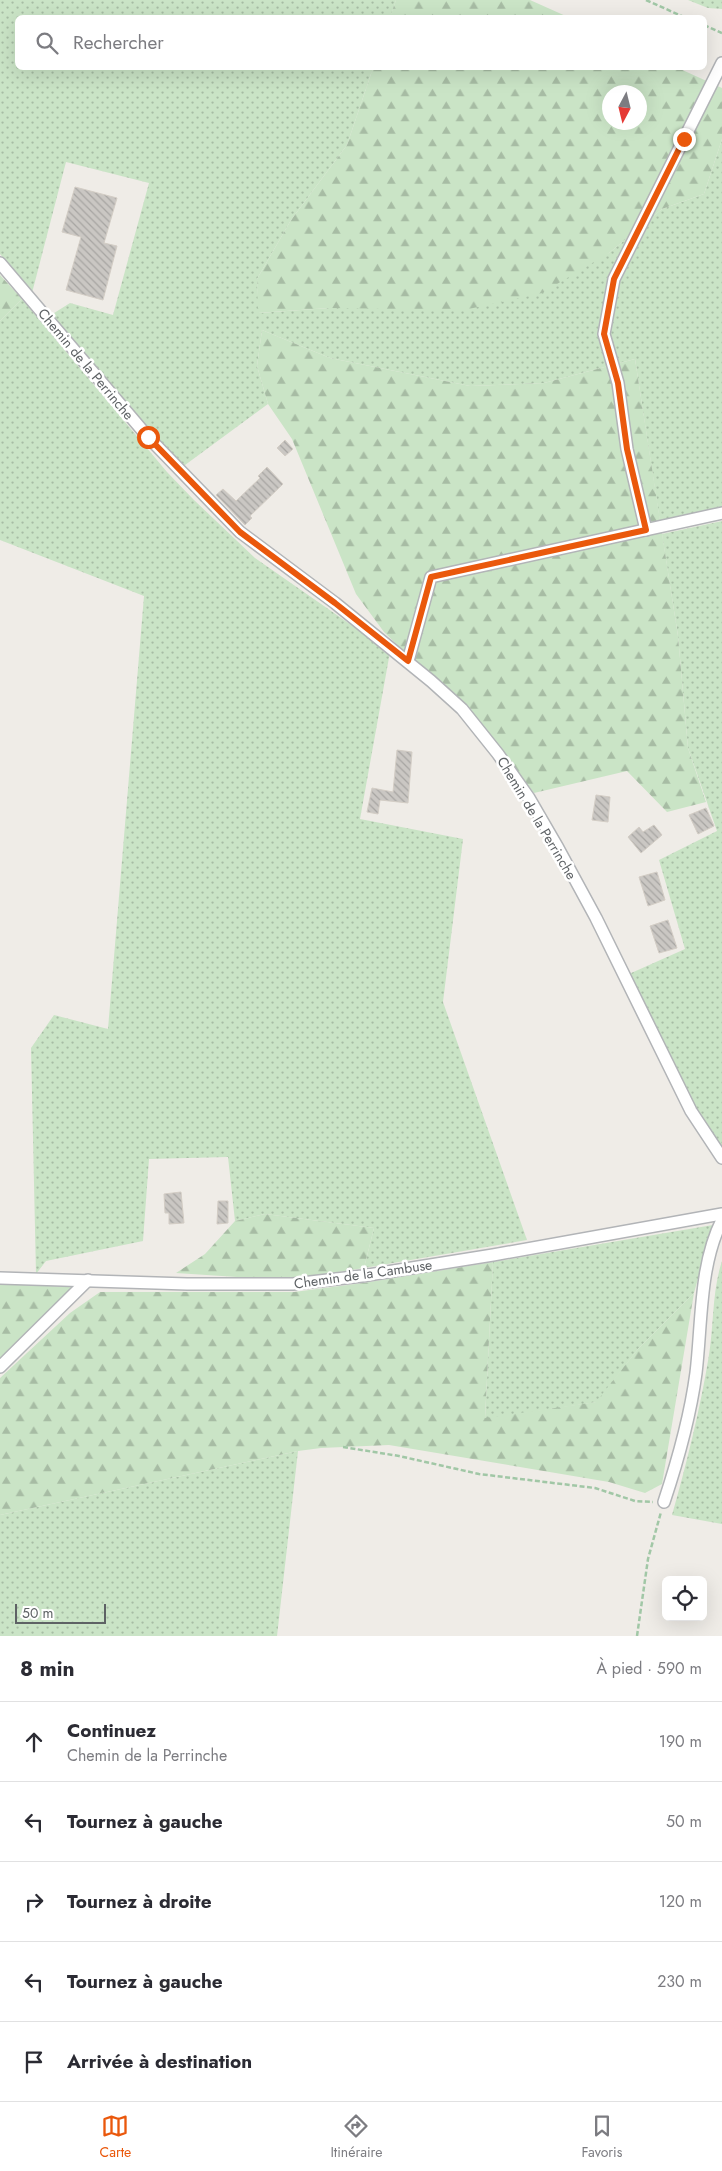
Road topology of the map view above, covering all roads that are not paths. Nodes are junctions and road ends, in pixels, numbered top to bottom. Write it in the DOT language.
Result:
graph roads {
  1 [pos="722,63"];
  2 [pos="0,263"];
  3 [pos="722,513"];
  4 [pos="646,530"];
  5 [pos="408,661"];
  6 [pos="722,1158"];
  7 [pos="722,1214"];
  8 [pos="722,1220"];
  9 [pos="0,1278"];
  10 [pos="88,1280"];
  11 [pos="0,1367"];
  12 [pos="664,1502"];
  1 -- 4 [label="street"];
  2 -- 5 [label="street, Chemin de la Perrinche"];
  3 -- 4 [label="street"];
  4 -- 5 [label="street"];
  5 -- 6 [label="street, Chemin de la Perrinche"];
  7 -- 10 [label="street, Chemin de la Cambuse"];
  8 -- 12 [label="street"];
  9 -- 10 [label="street, Chemin de la Cambuse"];
  10 -- 11 [label="street"];
}
